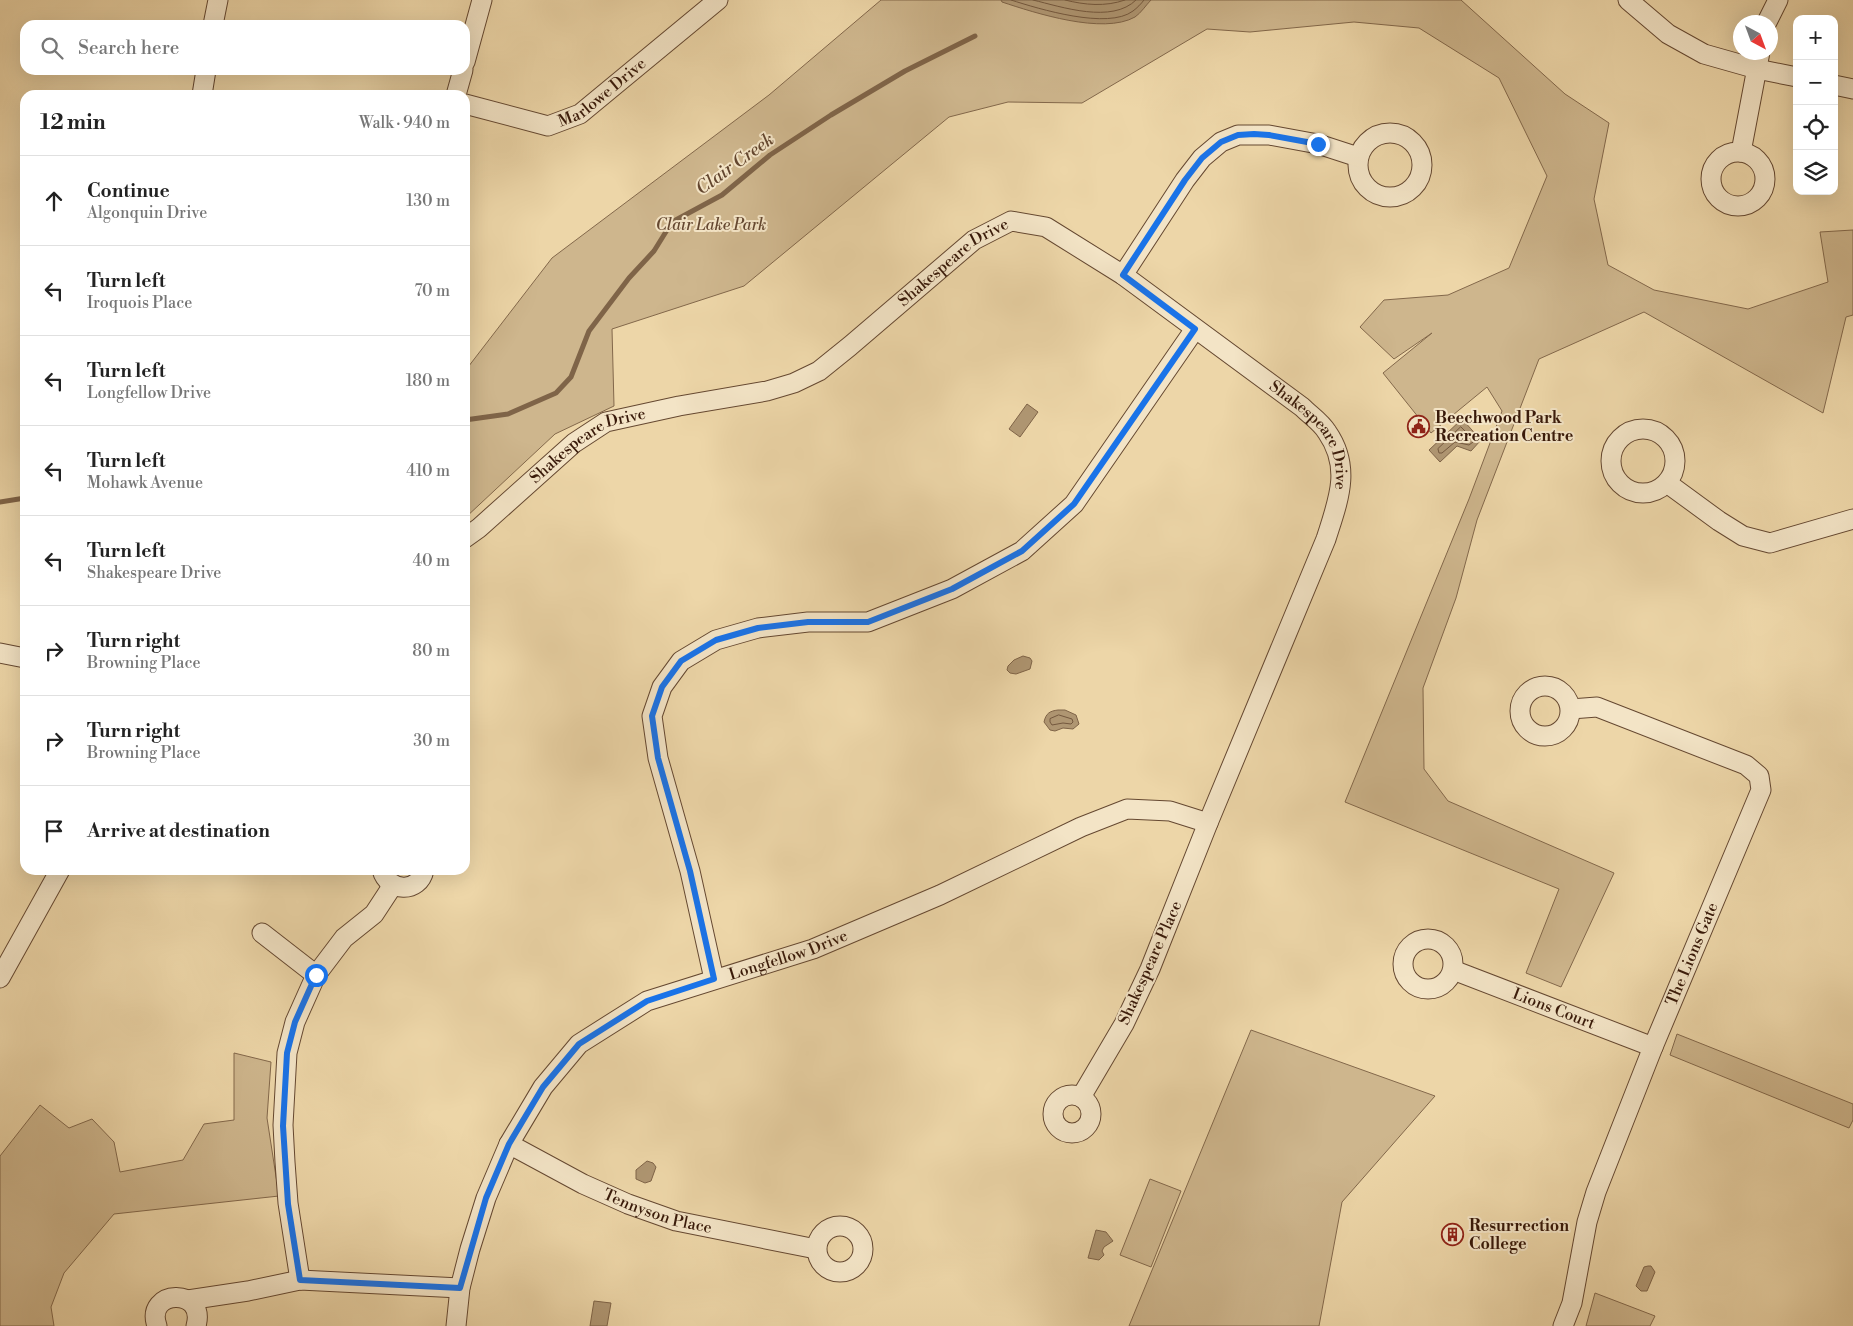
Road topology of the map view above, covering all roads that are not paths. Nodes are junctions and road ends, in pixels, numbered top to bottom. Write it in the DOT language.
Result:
graph roads {
  1 [pos="218,0"];
  2 [pos="482,0"];
  3 [pos="718,0"];
  4 [pos="1628,0"];
  5 [pos="1778,0"];
  6 [pos="1770,15"];
  7 [pos="214,20"];
  8 [pos="470,44"];
  9 [pos="1758,61"];
  10 [pos="205,75"];
  11 [pos="462,75"];
  12 [pos="1793,75"];
  13 [pos="1838,86"];
  14 [pos="1853,89"];
  15 [pos="203,90"];
  16 [pos="457,90"];
  17 [pos="470,105"];
  18 [pos="1741,152"];
  19 [pos="1358,158"];
  20 [pos="1123,275"];
  21 [pos="1195,329"];
  22 [pos="1667,483"];
  23 [pos="1853,519"];
  24 [pos="470,534"];
  25 [pos="0,653"];
  26 [pos="20,657"];
  27 [pos="1571,709"];
  28 [pos="1208,823"];
  29 [pos="57,875"];
  30 [pos="422,875"];
  31 [pos="387,878"];
  32 [pos="262,933"];
  33 [pos="1453,970"];
  34 [pos="316,975"];
  35 [pos="0,978"];
  36 [pos="714,979"];
  37 [pos="1653,1047"];
  38 [pos="1081,1097"];
  39 [pos="509,1144"];
  40 [pos="816,1249"];
  41 [pos="300,1280"];
  42 [pos="460,1288"];
  43 [pos="188,1300"];
  44 [pos="157,1326"];
  45 [pos="196,1326"];
  46 [pos="456,1326"];
  47 [pos="1563,1326"];
  1 -- 7 [label="street"];
  2 -- 8 [label="street"];
  3 -- 17 [label="street, Marlowe Drive"];
  4 -- 9 [label="street"];
  5 -- 6 [label="street"];
  9 -- 12 [label="street"];
  9 -- 18 [label="street"];
  10 -- 15 [label="street"];
  11 -- 16 [label="street"];
  13 -- 14 [label="street"];
  19 -- 20 [label="street"];
  20 -- 21 [label="street, Shakespeare Drive"];
  20 -- 24 [label="street, Shakespeare Drive"];
  21 -- 28 [label="street, Shakespeare Drive"];
  21 -- 36 [label="street"];
  22 -- 23 [label="street"];
  25 -- 26 [label="street"];
  27 -- 37 [label="street, The Lions Gate"];
  28 -- 36 [label="street, Longfellow Drive"];
  28 -- 38 [label="street, Shakespeare Place"];
  29 -- 35 [label="street"];
  30 -- 31 [label="street"];
  31 -- 34 [label="street"];
  32 -- 34 [label="street"];
  33 -- 37 [label="street, Lions Court"];
  34 -- 41 [label="street"];
  36 -- 39 [label="street, Longfellow Drive"];
  37 -- 47 [label="street, The Lions Gate"];
  39 -- 40 [label="street, Tennyson Place"];
  39 -- 42 [label="street, Longfellow Drive"];
  41 -- 42 [label="street"];
  41 -- 43 [label="street"];
  42 -- 46 [label="street, Longfellow Drive"];
  43 -- 44 [label="street"];
  43 -- 45 [label="street"];
}
